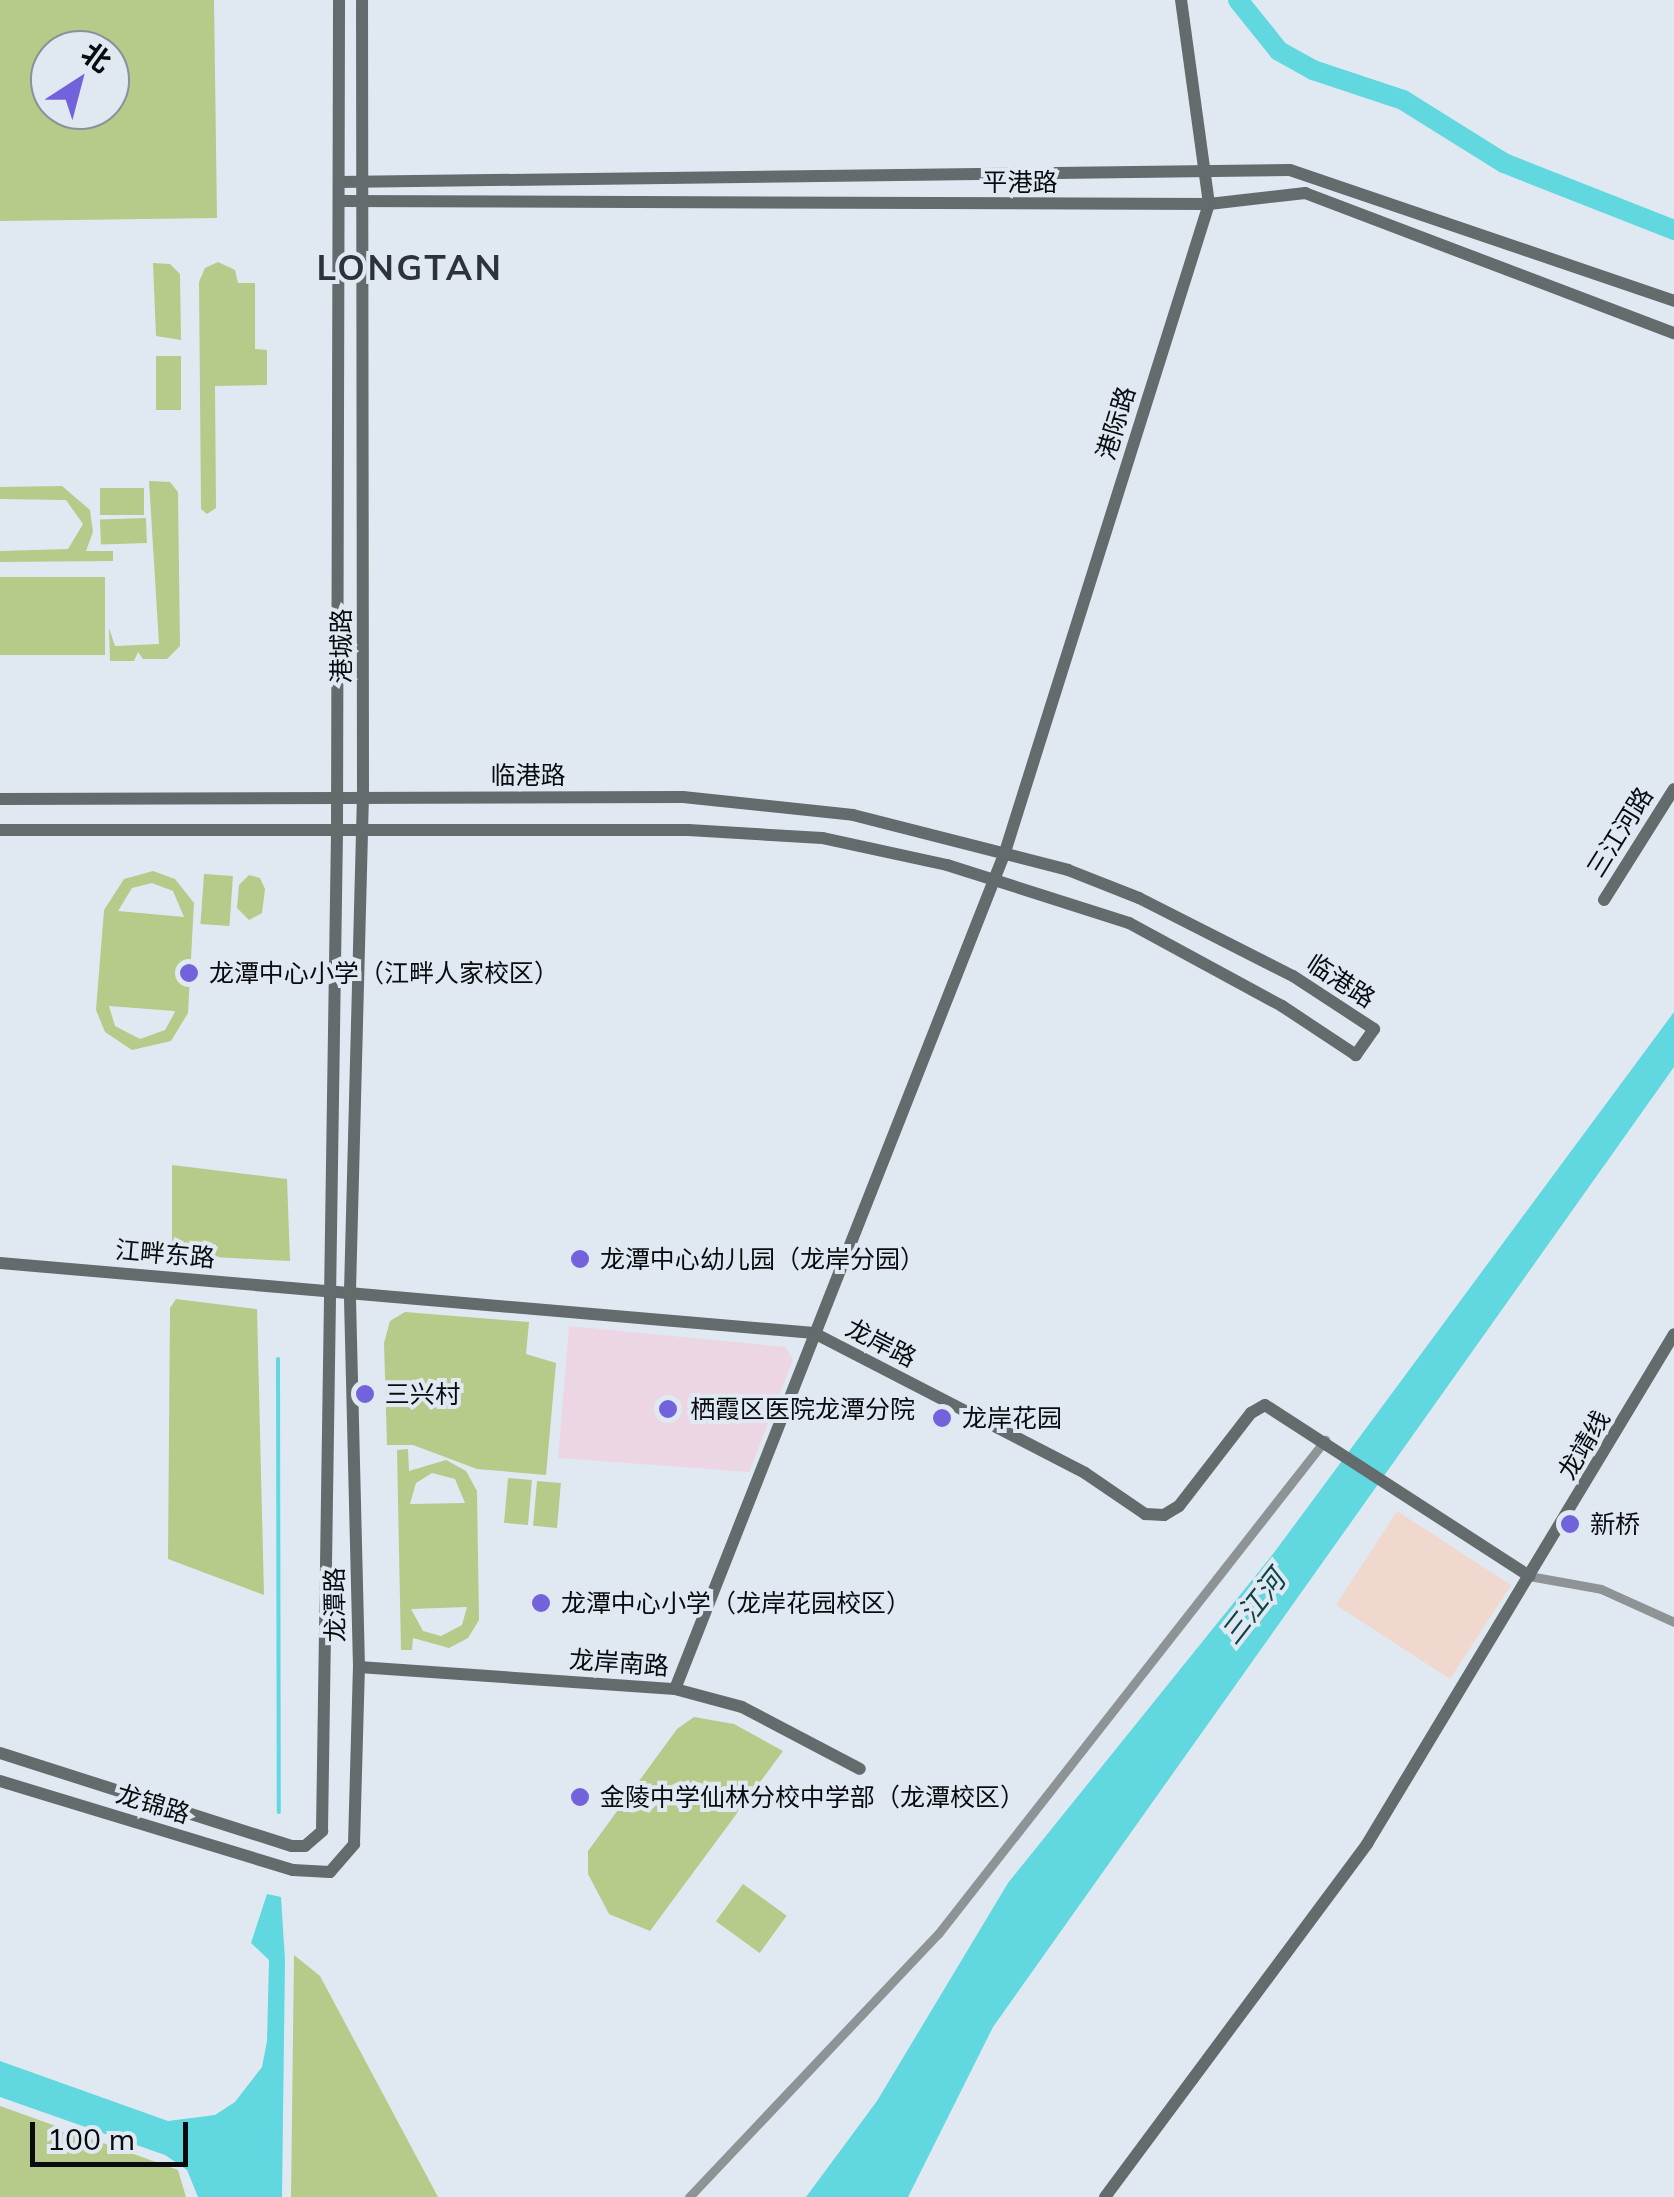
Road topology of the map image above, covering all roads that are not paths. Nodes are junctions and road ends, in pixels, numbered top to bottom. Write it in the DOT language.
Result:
graph roads {
  1 [pos="338,0"];
  2 [pos="362,0"];
  3 [pos="1181,0"];
  4 [pos="1207,176"];
  5 [pos="338,182"];
  6 [pos="364,184"];
  7 [pos="338,201"];
  8 [pos="364,203"];
  9 [pos="1209,204"];
  10 [pos="1674,302"];
  11 [pos="1674,333"];
  12 [pos="1674,789"];
  13 [pos="336,798"];
  14 [pos="363,798"];
  15 [pos="0,799"];
  16 [pos="337,828"];
  17 [pos="362,828"];
  18 [pos="0,830"];
  19 [pos="1005,852"];
  20 [pos="991,880"];
  21 [pos="1604,900"];
  22 [pos="0,1262"];
  23 [pos="327,1290"];
  24 [pos="350,1292"];
  25 [pos="814,1333"];
  26 [pos="1674,1334"];
  27 [pos="1325,1440"];
  28 [pos="1530,1576"];
  29 [pos="1674,1622"];
  30 [pos="359,1666"];
  31 [pos="675,1689"];
  32 [pos="0,1754"];
  33 [pos="860,1769"];
  34 [pos="0,1781"];
  35 [pos="292,1846"];
  36 [pos="293,1870"];
  37 [pos="688,2197"];
  38 [pos="1105,2197"];
  1 -- 5 [label="street, 港城路"];
  2 -- 6 [label="street, 港城路"];
  3 -- 4 [label="street, 港际路"];
  4 -- 6 [label="street, 平港路"];
  4 -- 9 [label="street, 港际路"];
  4 -- 10 [label="street, 平港路"];
  5 -- 6 [label="street, 平港路"];
  5 -- 7 [label="street, 港城路"];
  6 -- 8 [label="street, 港城路"];
  7 -- 8 [label="street, 平港路"];
  7 -- 13 [label="street, 港城路"];
  8 -- 9 [label="street, 平港路"];
  8 -- 14 [label="street, 港城路"];
  9 -- 11 [label="street, 平港路"];
  9 -- 19 [label="street, 港际路"];
  12 -- 21 [label="street, 三江河路"];
  13 -- 14 [label="street, 临港路"];
  13 -- 15 [label="street, 临港路"];
  13 -- 16 [label="street, 港城路"];
  14 -- 17 [label="street, 港城路"];
  14 -- 19 [label="street, 临港路"];
  16 -- 17 [label="street, 临港路"];
  16 -- 18 [label="street, 临港路"];
  16 -- 23 [label="street, 港城路"];
  17 -- 20 [label="street, 临港路"];
  17 -- 24 [label="street, 港城路"];
  19 -- 20 [label="street, 港际路"];
  19 -- 20 [label="street, 临港路"];
  20 -- 25 [label="street, 港际路"];
  22 -- 23 [label="street, 江畔东路"];
  23 -- 24 [label="street, 龙岸路"];
  23 -- 35 [label="street, 龙潭路"];
  24 -- 25 [label="street, 龙岸路"];
  24 -- 30 [label="street, 龙潭路"];
  25 -- 27 [label="street, 龙岸路"];
  25 -- 31 [label="street, 港际路"];
  26 -- 28 [label="street, 龙靖线"];
  27 -- 28 [label="street"];
  27 -- 37 [label="street"];
  28 -- 29 [label="street"];
  28 -- 38 [label="street, 龙靖线"];
  30 -- 31 [label="street, 龙岸南路"];
  30 -- 36 [label="street, 龙潭路"];
  31 -- 33 [label="street, 龙岸南路"];
  32 -- 35 [label="street, 龙锦路"];
  34 -- 36 [label="street, 龙锦路"];
}
